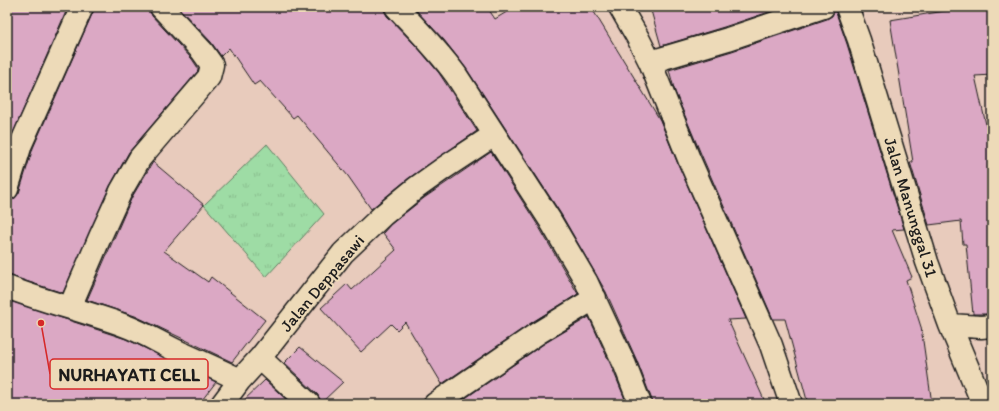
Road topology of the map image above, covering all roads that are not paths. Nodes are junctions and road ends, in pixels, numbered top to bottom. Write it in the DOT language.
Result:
graph roads {
  1 [pos="82,7"];
  2 [pos="161,7"];
  3 [pos="396,7"];
  4 [pos="620,7"];
  5 [pos="823,7"];
  6 [pos="848,7"];
  7 [pos="650,62"];
  8 [pos="494,135"];
  9 [pos="7,189"];
  10 [pos="7,286"];
  11 [pos="595,298"];
  12 [pos="70,307"];
  13 [pos="950,325"];
  14 [pos="992,326"];
  15 [pos="260,358"];
  16 [pos="240,380"];
  17 [pos="222,404"];
  18 [pos="309,404"];
  19 [pos="435,404"];
  20 [pos="640,404"];
  21 [pos="791,404"];
  22 [pos="983,404"];
  1 -- 9 [label="street"];
  2 -- 12 [label="street"];
  3 -- 8 [label="street"];
  4 -- 7 [label="street"];
  5 -- 7 [label="street"];
  6 -- 13 [label="street, Jalan Manunggal 31"];
  7 -- 21 [label="street"];
  8 -- 11 [label="street"];
  8 -- 15 [label="street, Jalan Deppasawi"];
  10 -- 12 [label="street"];
  11 -- 19 [label="street"];
  11 -- 20 [label="street"];
  12 -- 16 [label="street"];
  13 -- 14 [label="street"];
  13 -- 22 [label="street, Jalan Manunggal 31"];
  15 -- 16 [label="street, Jalan Deppasawi"];
  15 -- 18 [label="street"];
  16 -- 17 [label="street, Jalan Deppasawi"];
}
